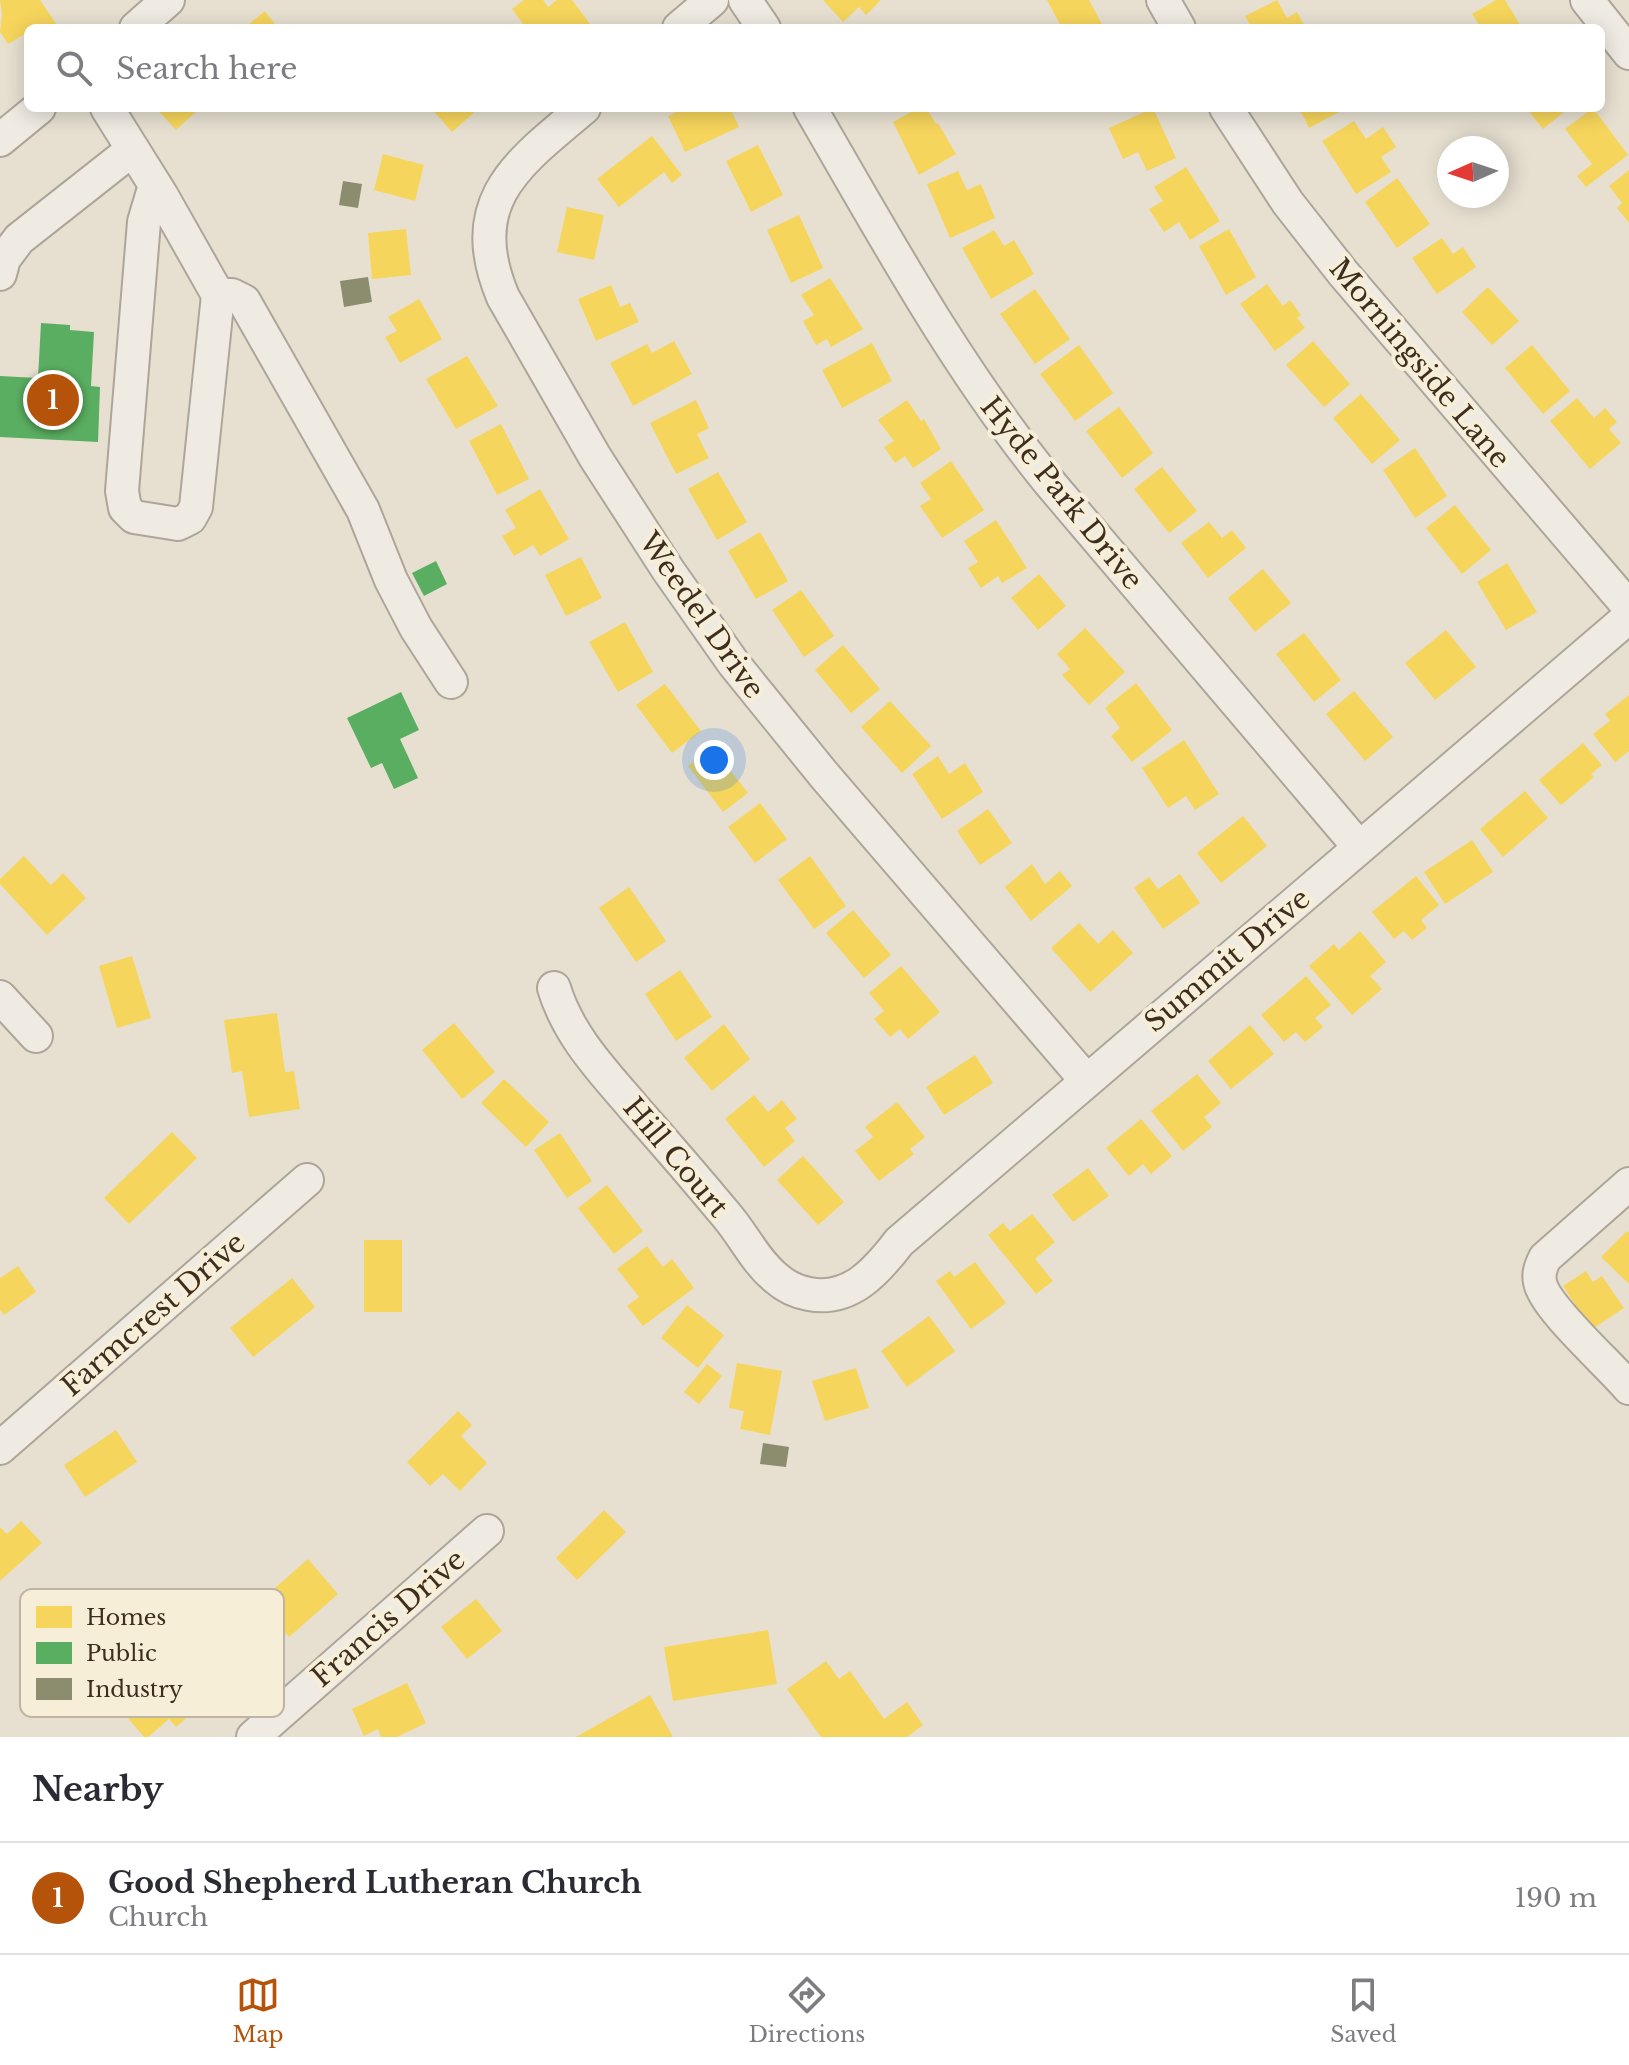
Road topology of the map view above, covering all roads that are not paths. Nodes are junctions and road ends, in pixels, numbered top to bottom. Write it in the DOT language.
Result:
graph roads {
  1 [pos="168,0"];
  2 [pos="712,0"];
  3 [pos="745,0"];
  4 [pos="1163,0"];
  5 [pos="1587,0"];
  6 [pos="141,24"];
  7 [pos="684,24"];
  8 [pos="761,24"];
  9 [pos="1177,24"];
  10 [pos="1629,53"];
  11 [pos="34,112"];
  12 [pos="109,112"];
  13 [pos="579,112"];
  14 [pos="812,112"];
  15 [pos="1229,112"];
  16 [pos="0,140"];
  17 [pos="132,150"];
  18 [pos="155,185"];
  19 [pos="0,274"];
  20 [pos="218,295"];
  21 [pos="1629,607"];
  22 [pos="1629,617"];
  23 [pos="451,682"];
  24 [pos="1359,847"];
  25 [pos="554,988"];
  26 [pos="0,997"];
  27 [pos="36,1036"];
  28 [pos="1086,1080"];
  29 [pos="307,1180"];
  30 [pos="1629,1184"];
  31 [pos="825,1295"];
  32 [pos="1623,1368"];
  33 [pos="0,1448"];
  34 [pos="487,1531"];
  35 [pos="284,1710"];
  36 [pos="276,1717"];
  37 [pos="253,1737"];
  1 -- 6 [label="street"];
  2 -- 7 [label="street"];
  3 -- 8 [label="street"];
  4 -- 9 [label="street"];
  5 -- 10 [label="street"];
  11 -- 16 [label="street"];
  12 -- 17 [label="street"];
  13 -- 28 [label="street, Weedel Drive"];
  14 -- 24 [label="street, Hyde Park Drive"];
  15 -- 21 [label="street, Morningside Lane"];
  17 -- 18 [label="street"];
  17 -- 19 [label="street"];
  18 -- 20 [label="street"];
  18 -- 20 [label="street"];
  20 -- 23 [label="street"];
  22 -- 24 [label="street, Summit Drive"];
  24 -- 28 [label="street, Summit Drive"];
  25 -- 31 [label="street, Hill Court"];
  26 -- 27 [label="street"];
  28 -- 31 [label="street, Summit Drive"];
  29 -- 33 [label="street, Farmcrest Drive"];
  30 -- 32 [label="street"];
  34 -- 35 [label="street, Francis Drive"];
  36 -- 37 [label="street, Francis Drive"];
}
